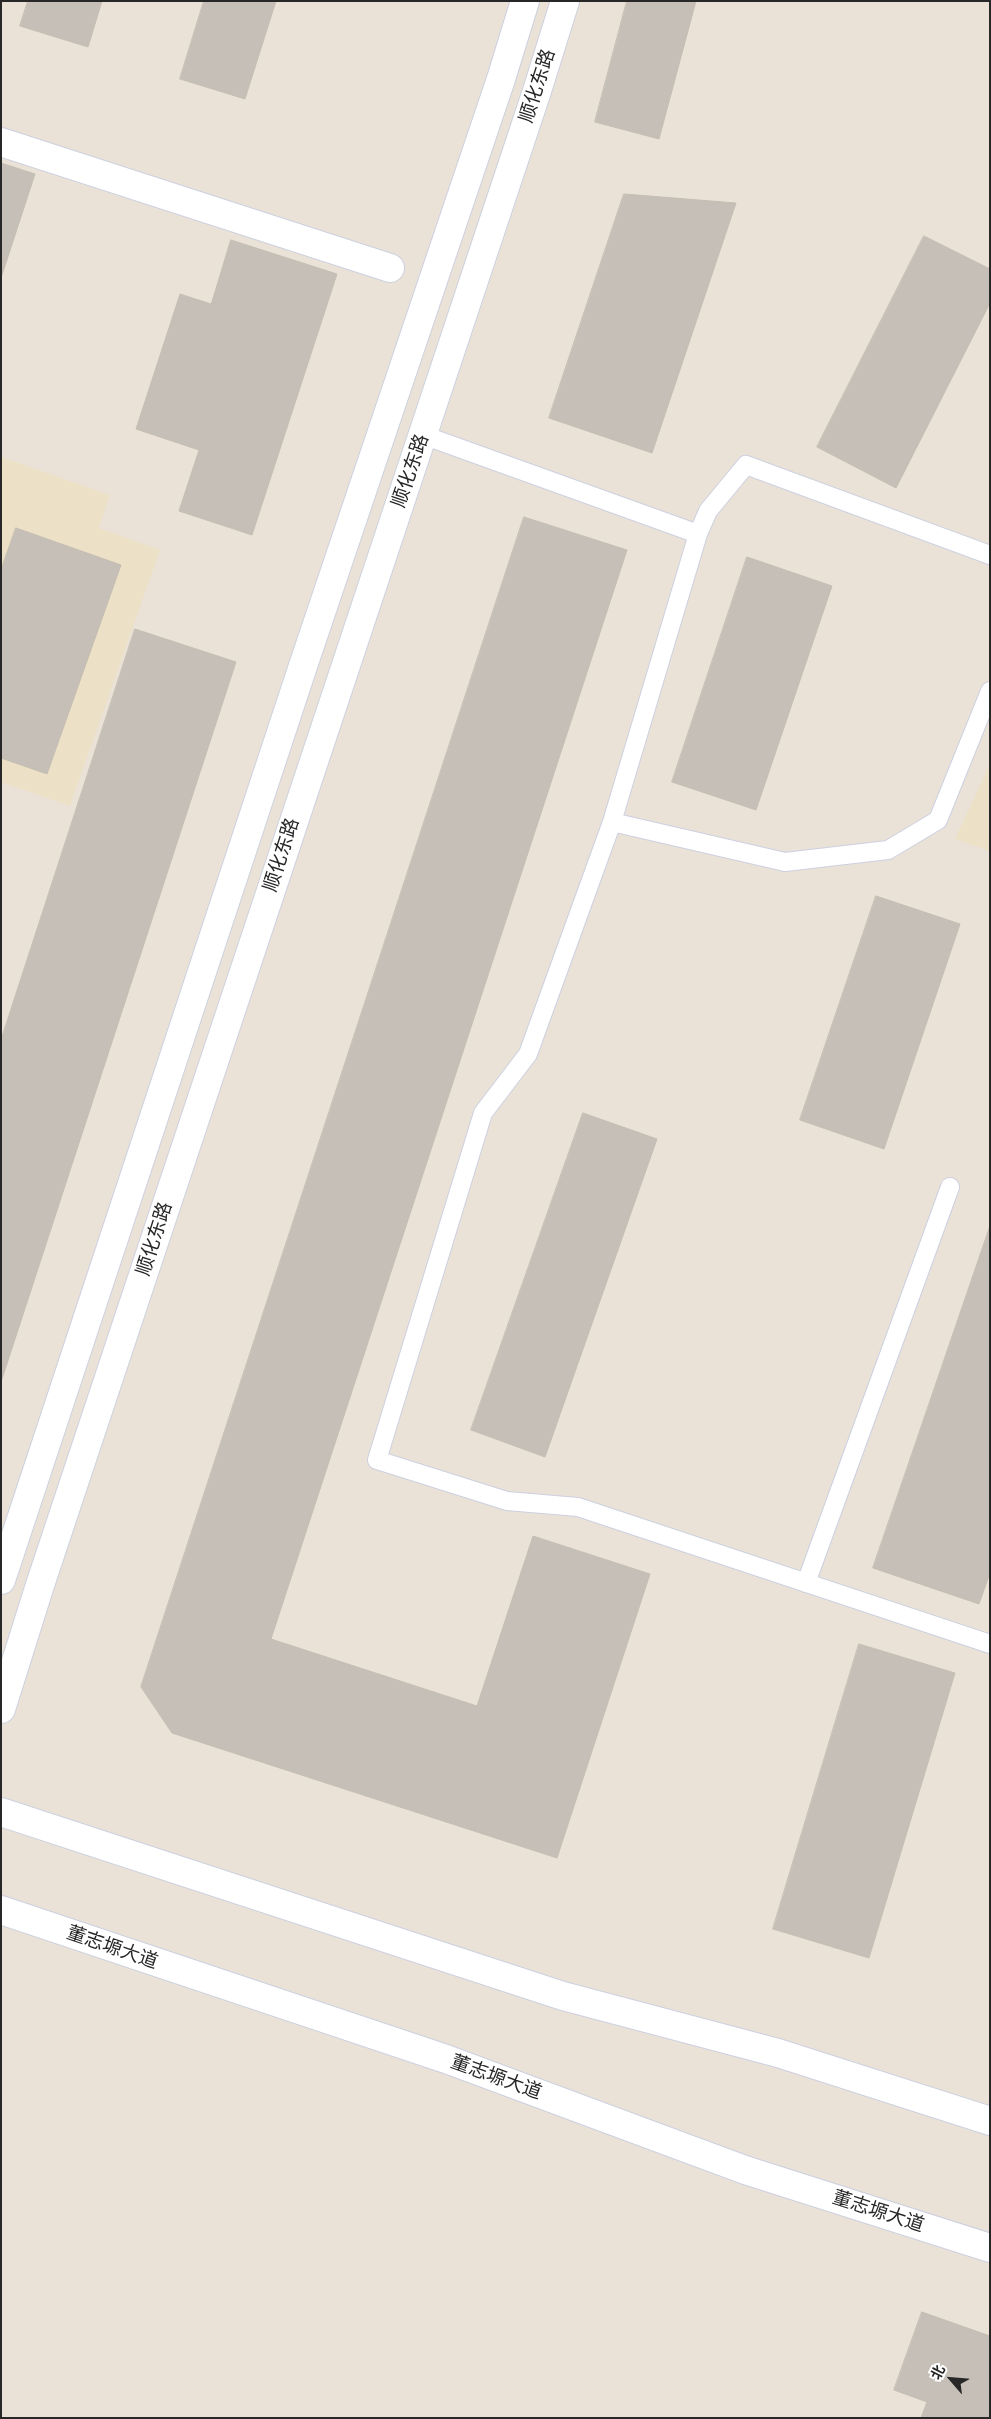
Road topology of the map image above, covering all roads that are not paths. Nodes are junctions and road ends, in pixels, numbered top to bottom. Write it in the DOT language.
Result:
graph roads {
  1 [pos="525,1"];
  2 [pos="565,1"];
  3 [pos="1,142"];
  4 [pos="390,268"];
  5 [pos="423,435"];
  6 [pos="698,534"];
  7 [pos="990,555"];
  8 [pos="990,691"];
  9 [pos="612,822"];
  10 [pos="950,1187"];
  11 [pos="1,1580"];
  12 [pos="806,1583"];
  13 [pos="990,1644"];
  14 [pos="1,1709"];
  15 [pos="1,1812"];
  16 [pos="1,1910"];
  17 [pos="990,2121"];
  18 [pos="990,2248"];
  1 -- 11 [label="street, 顺化东路"];
  2 -- 5 [label="street, 顺化东路"];
  3 -- 4 [label="street"];
  5 -- 6 [label="lane"];
  5 -- 14 [label="street, 顺化东路"];
  6 -- 7 [label="lane"];
  6 -- 9 [label="lane"];
  8 -- 9 [label="lane"];
  9 -- 12 [label="lane"];
  10 -- 12 [label="lane"];
  12 -- 13 [label="lane"];
  15 -- 17 [label="street"];
  16 -- 18 [label="street, 董志塬大道"];
}
